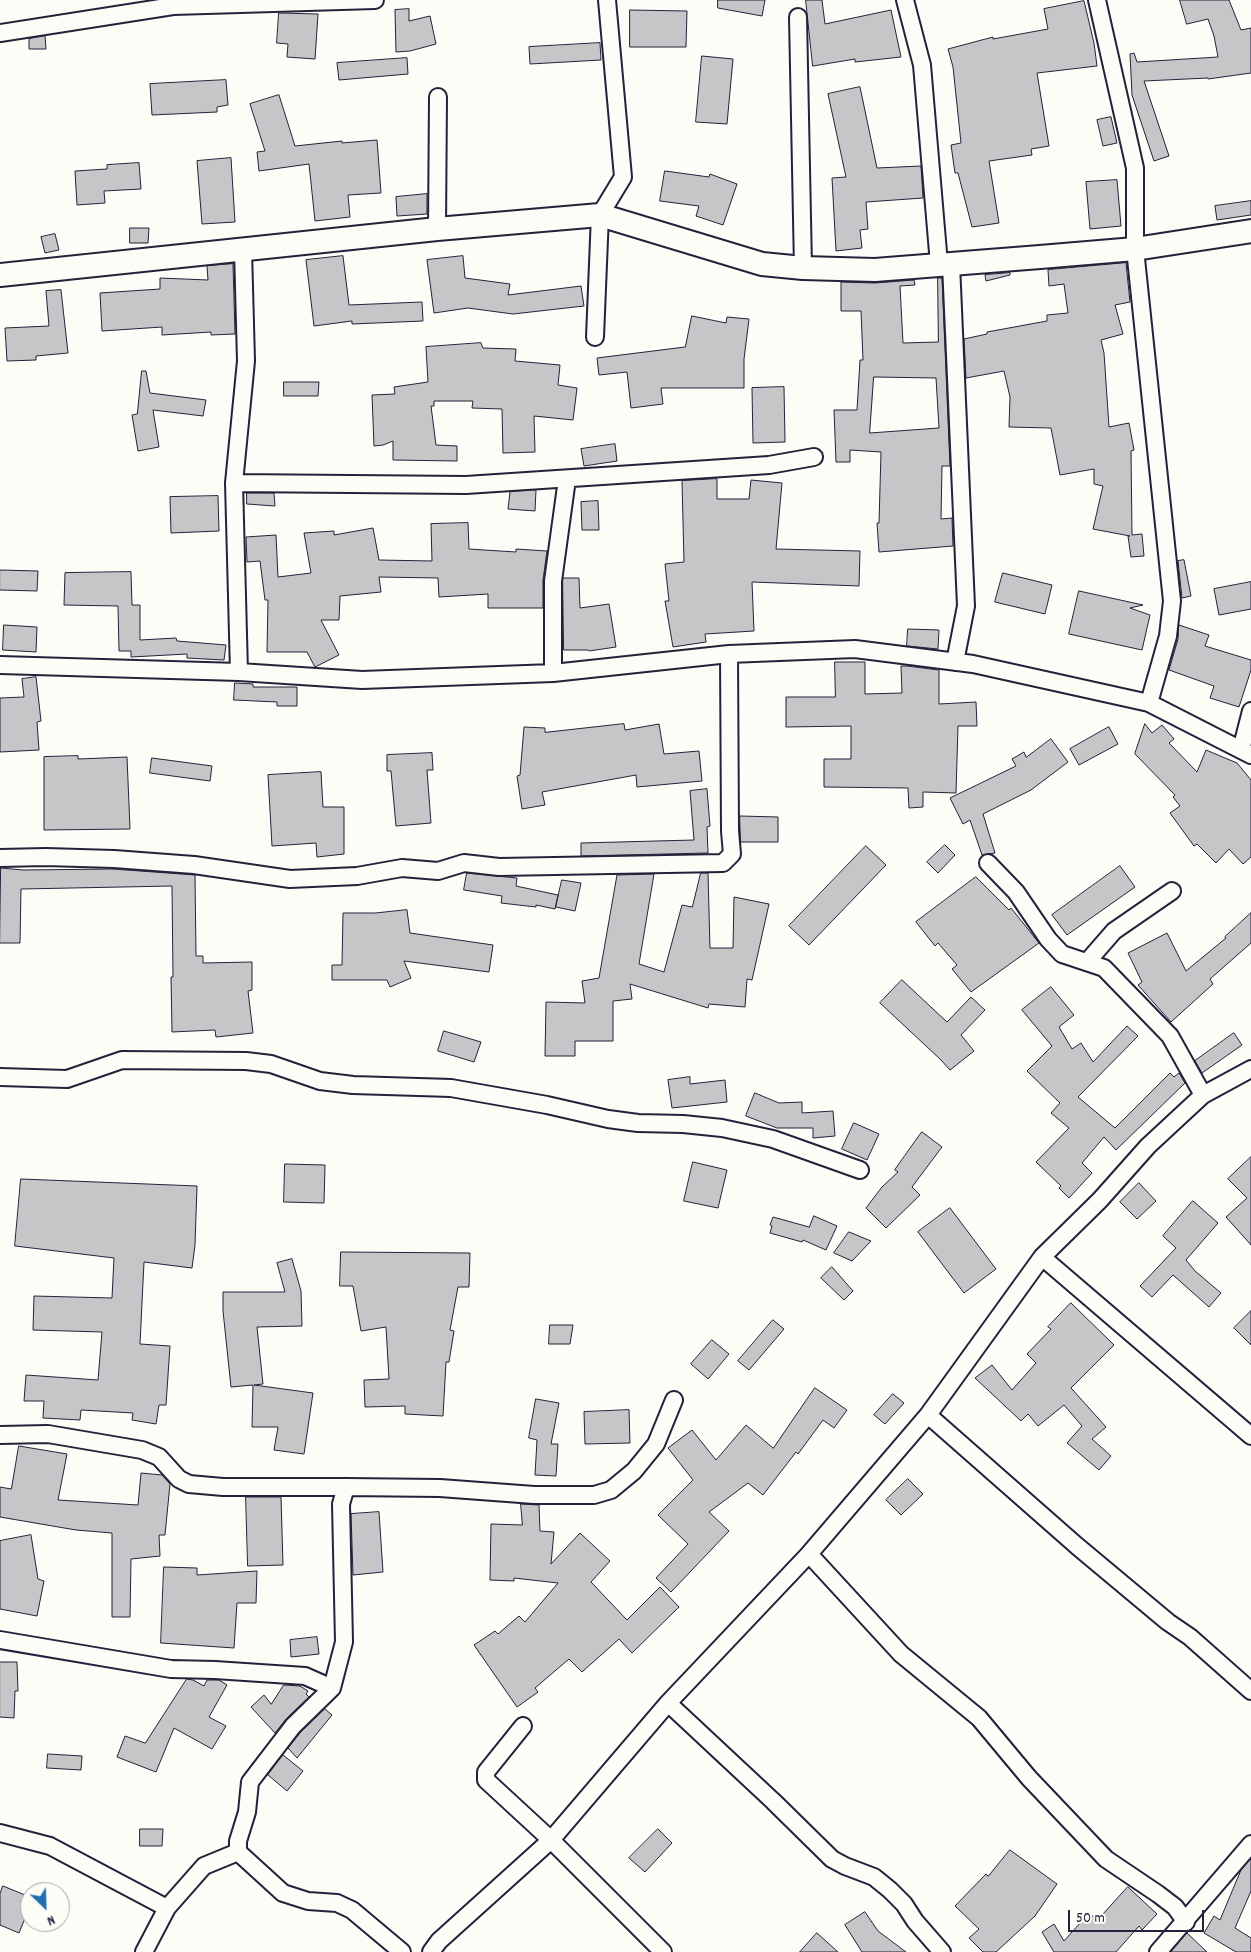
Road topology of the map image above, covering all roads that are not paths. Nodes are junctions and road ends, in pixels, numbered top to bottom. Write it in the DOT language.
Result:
graph roads {
  1 [pos="375,0"];
  2 [pos="607,0"];
  3 [pos="905,0"];
  4 [pos="1097,0"];
  5 [pos="798,17"];
  6 [pos="0,33"];
  7 [pos="438,97"];
  8 [pos="600,215"];
  9 [pos="437,230"];
  10 [pos="1251,231"];
  11 [pos="1135,249"];
  12 [pos="243,250"];
  13 [pos="945,264"];
  14 [pos="803,268"];
  15 [pos="0,274"];
  16 [pos="595,337"];
  17 [pos="814,457"];
  18 [pos="567,480"];
  19 [pos="234,483"];
  20 [pos="729,654"];
  21 [pos="955,662"];
  22 [pos="0,665"];
  23 [pos="239,672"];
  24 [pos="552,673"];
  25 [pos="1149,703"];
  26 [pos="1251,711"];
  27 [pos="1246,753"];
  28 [pos="0,858"];
  29 [pos="988,863"];
  30 [pos="1172,891"];
  31 [pos="1087,962"];
  32 [pos="1251,1069"];
  33 [pos="0,1077"];
  34 [pos="1203,1096"];
  35 [pos="860,1170"];
  36 [pos="1042,1257"];
  37 [pos="674,1400"];
  38 [pos="928,1415"];
  39 [pos="0,1435"];
  40 [pos="1251,1436"];
  41 [pos="346,1487"];
  42 [pos="810,1554"];
  43 [pos="0,1640"];
  44 [pos="332,1688"];
  45 [pos="1251,1691"];
  46 [pos="668,1703"];
  47 [pos="523,1726"];
  48 [pos="0,1833"];
  49 [pos="551,1840"];
  50 [pos="1251,1844"];
  51 [pos="238,1852"];
  52 [pos="167,1908"];
  53 [pos="1186,1922"];
  54 [pos="144,1952"];
  55 [pos="402,1952"];
  56 [pos="431,1952"];
  57 [pos="663,1952"];
  58 [pos="942,1952"];
  59 [pos="1158,1952"];
  1 -- 6 [label="street"];
  2 -- 8 [label="street"];
  3 -- 13 [label="street"];
  4 -- 11 [label="street"];
  5 -- 14 [label="street"];
  7 -- 9 [label="street"];
  8 -- 9 [label="street"];
  8 -- 14 [label="street"];
  8 -- 16 [label="street"];
  9 -- 12 [label="street"];
  10 -- 11 [label="street"];
  11 -- 13 [label="street"];
  11 -- 25 [label="street"];
  12 -- 15 [label="street"];
  12 -- 19 [label="street"];
  13 -- 14 [label="street"];
  13 -- 21 [label="street"];
  17 -- 18 [label="street"];
  18 -- 19 [label="street"];
  18 -- 24 [label="street"];
  19 -- 23 [label="street"];
  20 -- 21 [label="street"];
  20 -- 24 [label="street"];
  20 -- 28 [label="street"];
  21 -- 25 [label="street"];
  22 -- 23 [label="street"];
  23 -- 24 [label="street"];
  25 -- 27 [label="street"];
  26 -- 27 [label="street"];
  29 -- 31 [label="street"];
  30 -- 31 [label="street"];
  31 -- 34 [label="street"];
  32 -- 34 [label="street"];
  33 -- 35 [label="street"];
  34 -- 36 [label="street"];
  36 -- 38 [label="street"];
  36 -- 40 [label="street"];
  37 -- 41 [label="street"];
  38 -- 42 [label="street"];
  38 -- 45 [label="street"];
  39 -- 41 [label="street"];
  41 -- 44 [label="street"];
  42 -- 46 [label="street"];
  42 -- 53 [label="street"];
  43 -- 44 [label="street"];
  44 -- 51 [label="street"];
  46 -- 49 [label="street"];
  46 -- 58 [label="street"];
  47 -- 49 [label="street"];
  48 -- 52 [label="street"];
  49 -- 56 [label="street"];
  49 -- 57 [label="street"];
  50 -- 53 [label="street"];
  51 -- 52 [label="street"];
  51 -- 55 [label="street"];
  52 -- 54 [label="street"];
  53 -- 59 [label="street"];
}
